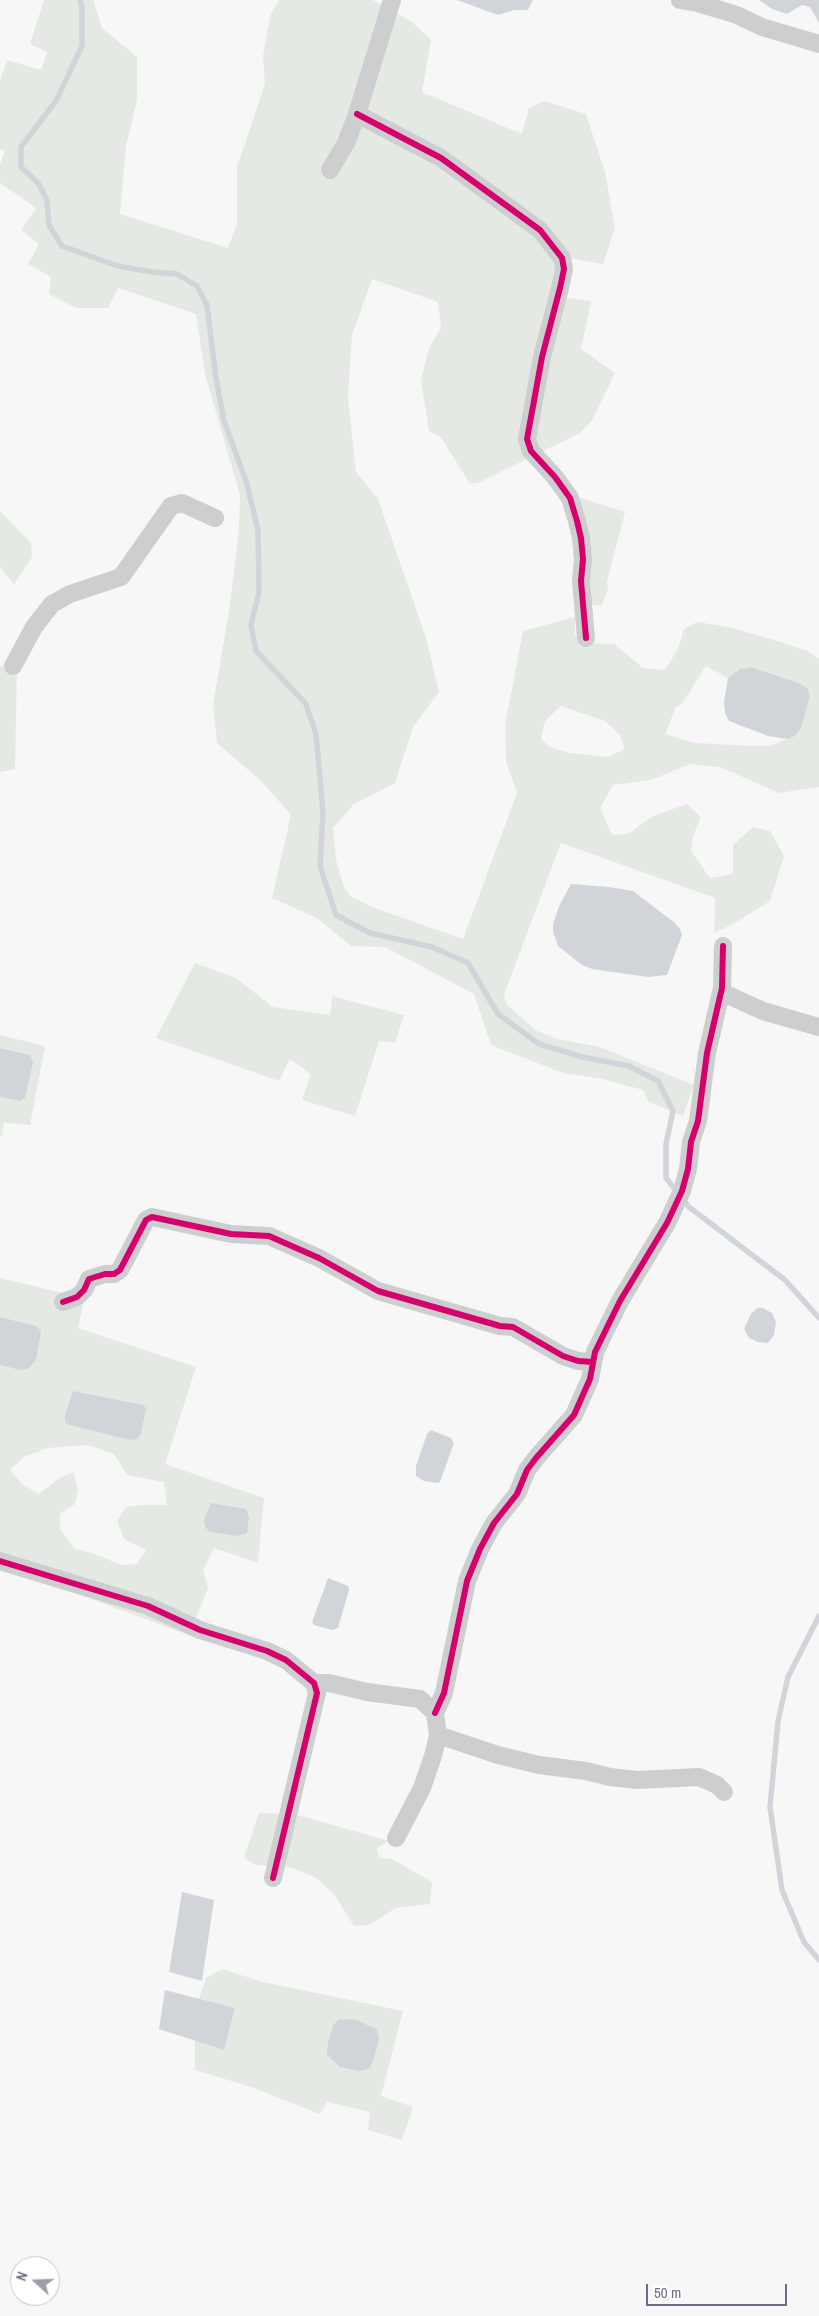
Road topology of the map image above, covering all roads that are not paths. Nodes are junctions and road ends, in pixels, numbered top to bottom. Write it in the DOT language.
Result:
graph roads {
  1 [pos="392,0"];
  2 [pos="680,0"];
  3 [pos="819,44"];
  4 [pos="357,114"];
  5 [pos="330,170"];
  6 [pos="215,518"];
  7 [pos="586,638"];
  8 [pos="13,666"];
  9 [pos="723,946"];
  10 [pos="720,992"];
  11 [pos="819,1027"];
  12 [pos="64,1302"];
  13 [pos="593,1362"];
  14 [pos="0,1561"];
  15 [pos="314,1683"];
  16 [pos="435,1714"];
  17 [pos="438,1735"];
  18 [pos="724,1792"];
  19 [pos="396,1838"];
  20 [pos="273,1878"];
  1 -- 4 [label="street"];
  2 -- 3 [label="street"];
  4 -- 5 [label="street"];
  4 -- 7 [label="street"];
  6 -- 8 [label="street"];
  9 -- 10 [label="street"];
  10 -- 11 [label="street"];
  10 -- 13 [label="street"];
  12 -- 13 [label="street"];
  13 -- 16 [label="street"];
  14 -- 15 [label="street"];
  15 -- 16 [label="street"];
  15 -- 20 [label="street"];
  16 -- 17 [label="street"];
  17 -- 18 [label="street"];
  17 -- 19 [label="street"];
}
